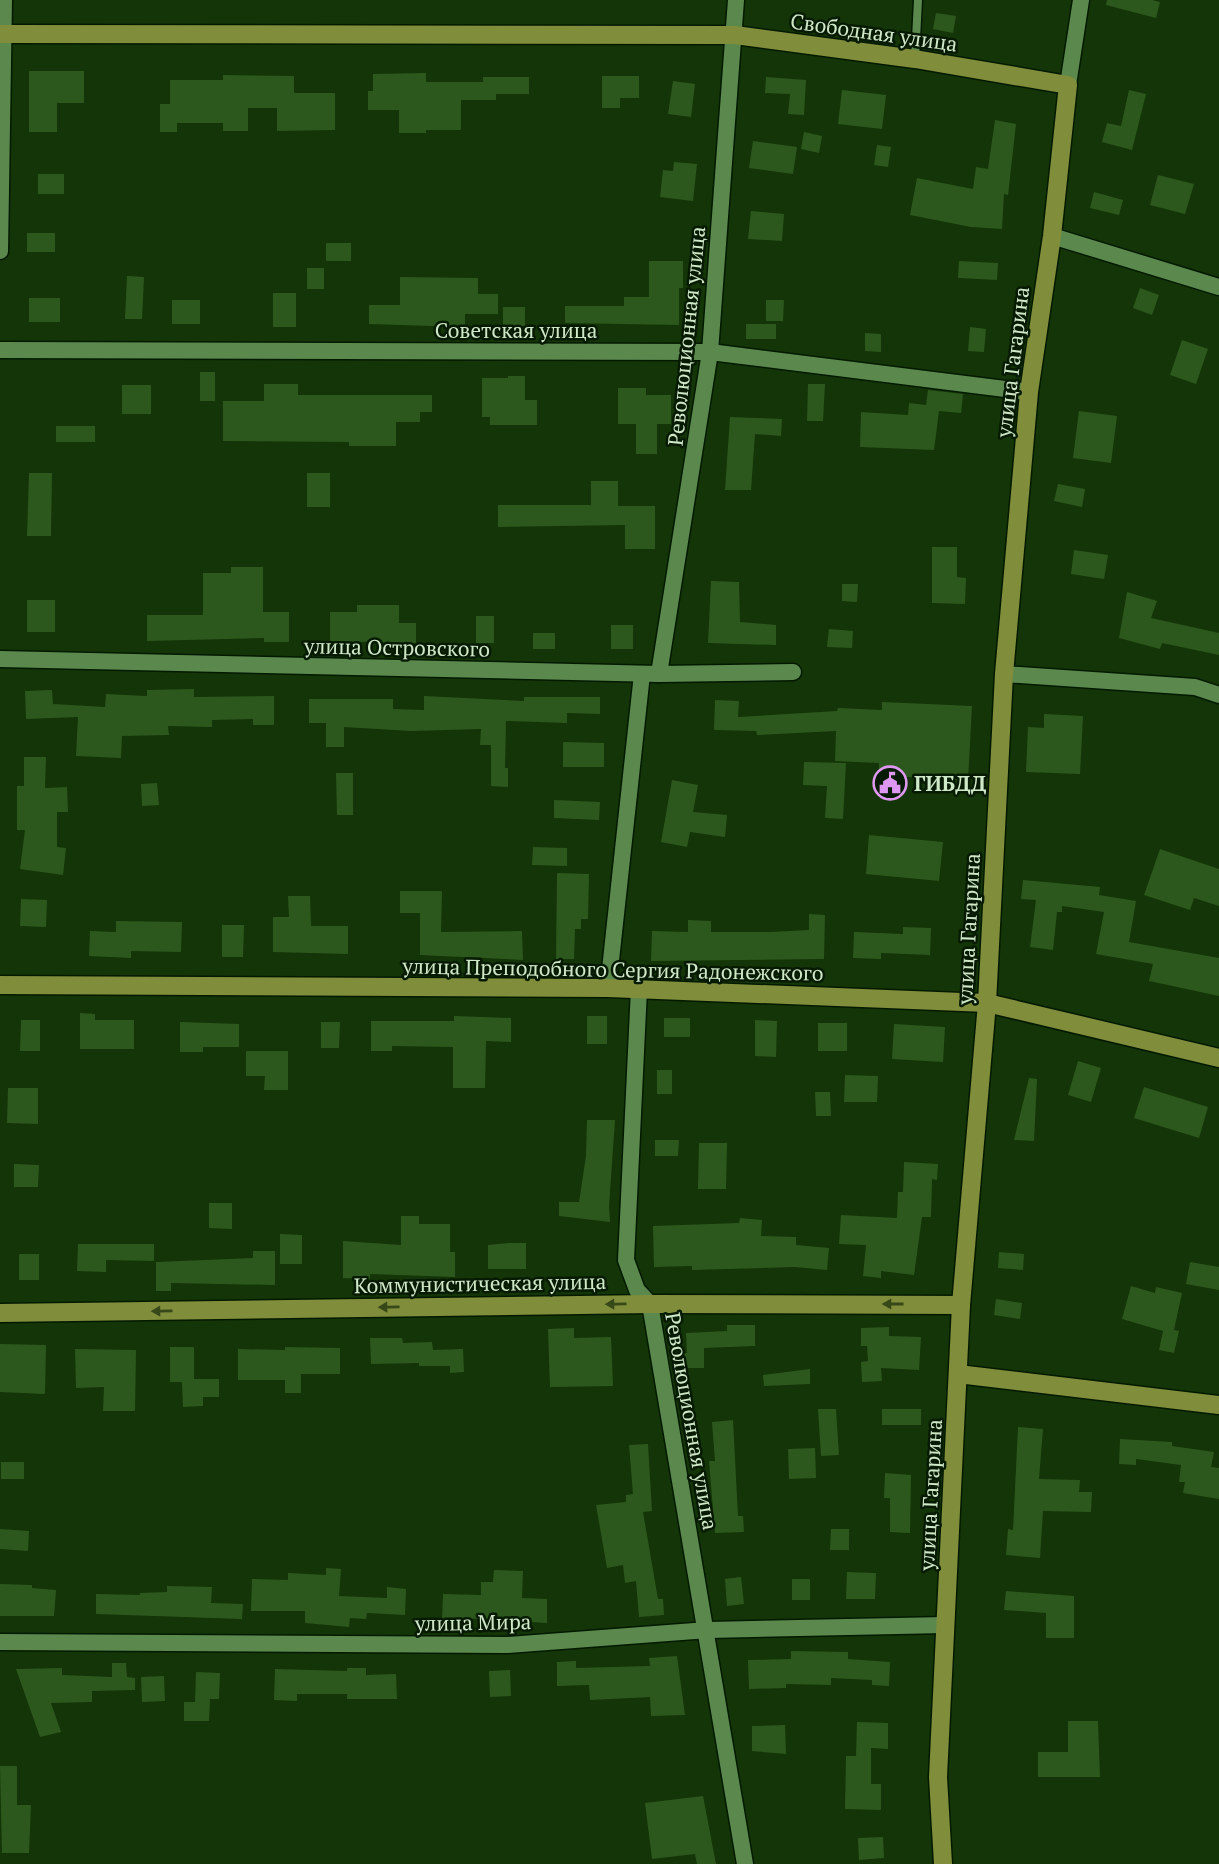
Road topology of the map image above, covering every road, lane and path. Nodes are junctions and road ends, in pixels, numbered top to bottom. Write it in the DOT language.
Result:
graph roads {
  1 [pos="4,0"];
  2 [pos="736,0"];
  3 [pos="918,0"];
  4 [pos="1081,0"];
  5 [pos="2,34"];
  6 [pos="735,36"];
  7 [pos="915,60"];
  8 [pos="1068,85"];
  9 [pos="1052,236"];
  10 [pos="0,251"];
  11 [pos="1219,287"];
  12 [pos="0,350"];
  13 [pos="710,352"];
  14 [pos="1029,392"];
  15 [pos="0,659"];
  16 [pos="793,672"];
  17 [pos="642,674"];
  18 [pos="659,674"];
  19 [pos="1004,674"];
  20 [pos="1219,695"];
  21 [pos="0,985"];
  22 [pos="608,988"];
  23 [pos="639,989"];
  24 [pos="987,1003"];
  25 [pos="1219,1058"];
  26 [pos="650,1304"];
  27 [pos="961,1304"];
  28 [pos="0,1313"];
  29 [pos="958,1374"];
  30 [pos="1219,1405"];
  31 [pos="946,1625"];
  32 [pos="708,1630"];
  33 [pos="0,1642"];
  34 [pos="745,1864"];
  35 [pos="943,1864"];
  1 -- 5 [label="street"];
  2 -- 6 [label="street, Революционная улица"];
  3 -- 7 [label="lane"];
  4 -- 8 [label="street, улица Гагарина"];
  5 -- 6 [label="street, Свободная улица"];
  5 -- 10 [label="street"];
  6 -- 7 [label="street, Свободная улица"];
  6 -- 13 [label="street, Революционная улица"];
  7 -- 8 [label="street, Свободная улица"];
  8 -- 9 [label="street, улица Гагарина"];
  9 -- 11 [label="street"];
  9 -- 14 [label="street, улица Гагарина"];
  12 -- 13 [label="street, Советская улица"];
  13 -- 14 [label="street, Советская улица"];
  13 -- 18 [label="street, Революционная улица"];
  14 -- 19 [label="street, улица Гагарина"];
  15 -- 17 [label="street, улица Островского"];
  16 -- 18 [label="street, улица Островского"];
  17 -- 18 [label="street, улица Островского"];
  17 -- 22 [label="street"];
  19 -- 20 [label="street"];
  19 -- 24 [label="street, улица Гагарина"];
  21 -- 22 [label="street, улица Преподобного Сергия Радонежского"];
  22 -- 23 [label="street, улица Преподобного Сергия Радонежского"];
  23 -- 24 [label="street, улица Преподобного Сергия Радонежского"];
  23 -- 26 [label="street, Революционная улица"];
  24 -- 25 [label="street, улица Преподобного Сергия Радонежского"];
  24 -- 27 [label="street, улица Гагарина"];
  27 -- 26 [label="street, Коммунистическая улица, one-way"];
  26 -- 28 [label="street, Коммунистическая улица, one-way"];
  26 -- 32 [label="street, Революционная улица"];
  27 -- 29 [label="street, улица Гагарина"];
  29 -- 30 [label="street"];
  29 -- 31 [label="street, улица Гагарина"];
  31 -- 32 [label="street, улица Мира"];
  31 -- 35 [label="street, улица Гагарина"];
  32 -- 33 [label="street, улица Мира"];
  32 -- 34 [label="street, Революционная улица"];
}
